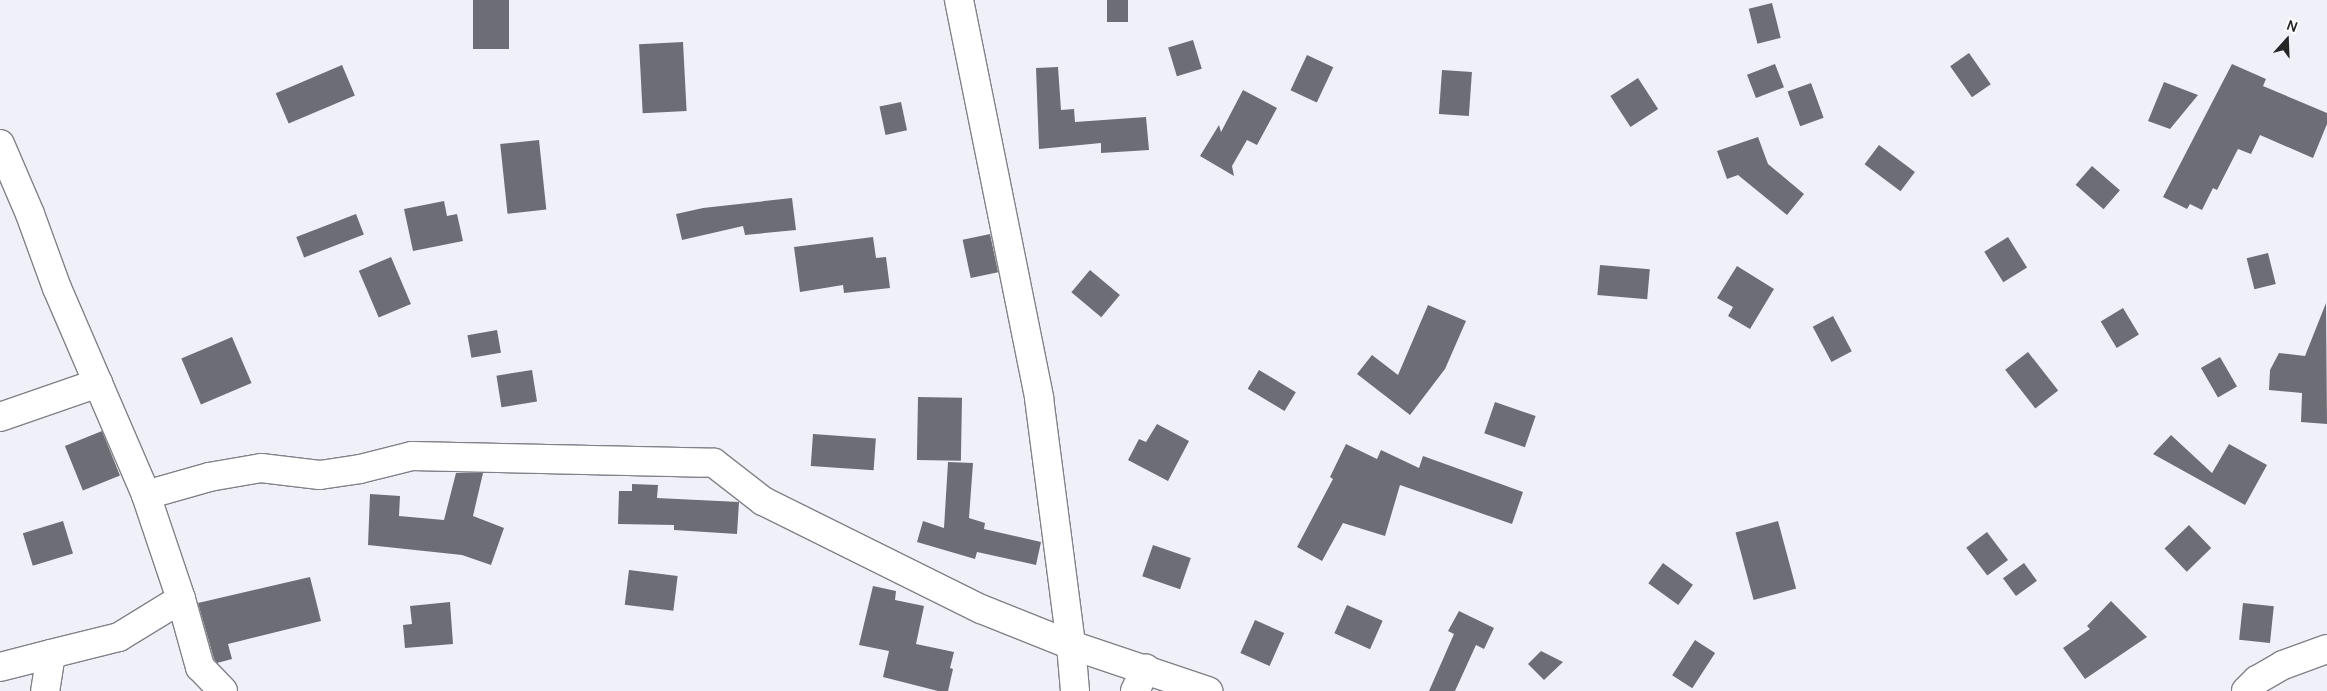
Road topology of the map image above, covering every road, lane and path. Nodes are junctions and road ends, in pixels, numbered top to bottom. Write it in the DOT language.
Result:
graph roads {
  1 [pos="959,0"];
  2 [pos="0,144"];
  3 [pos="98,384"];
  4 [pos="0,417"];
  5 [pos="146,495"];
  6 [pos="181,599"];
  7 [pos="1072,645"];
  8 [pos="2327,649"];
  9 [pos="51,654"];
  10 [pos="0,667"];
  11 [pos="1140,680"];
  12 [pos="45,691"];
  13 [pos="224,691"];
  14 [pos="1075,691"];
  15 [pos="1208,691"];
  16 [pos="2246,691"];
  1 -- 7 [label="street"];
  2 -- 3 [label="street"];
  3 -- 4 [label="street"];
  3 -- 5 [label="street"];
  5 -- 6 [label="street"];
  5 -- 7 [label="street"];
  6 -- 9 [label="street"];
  6 -- 13 [label="street"];
  7 -- 11 [label="street"];
  7 -- 14 [label="street"];
  8 -- 16 [label="street"];
  9 -- 10 [label="street"];
  9 -- 12 [label="street"];
  11 -- 15 [label="street"];
}
